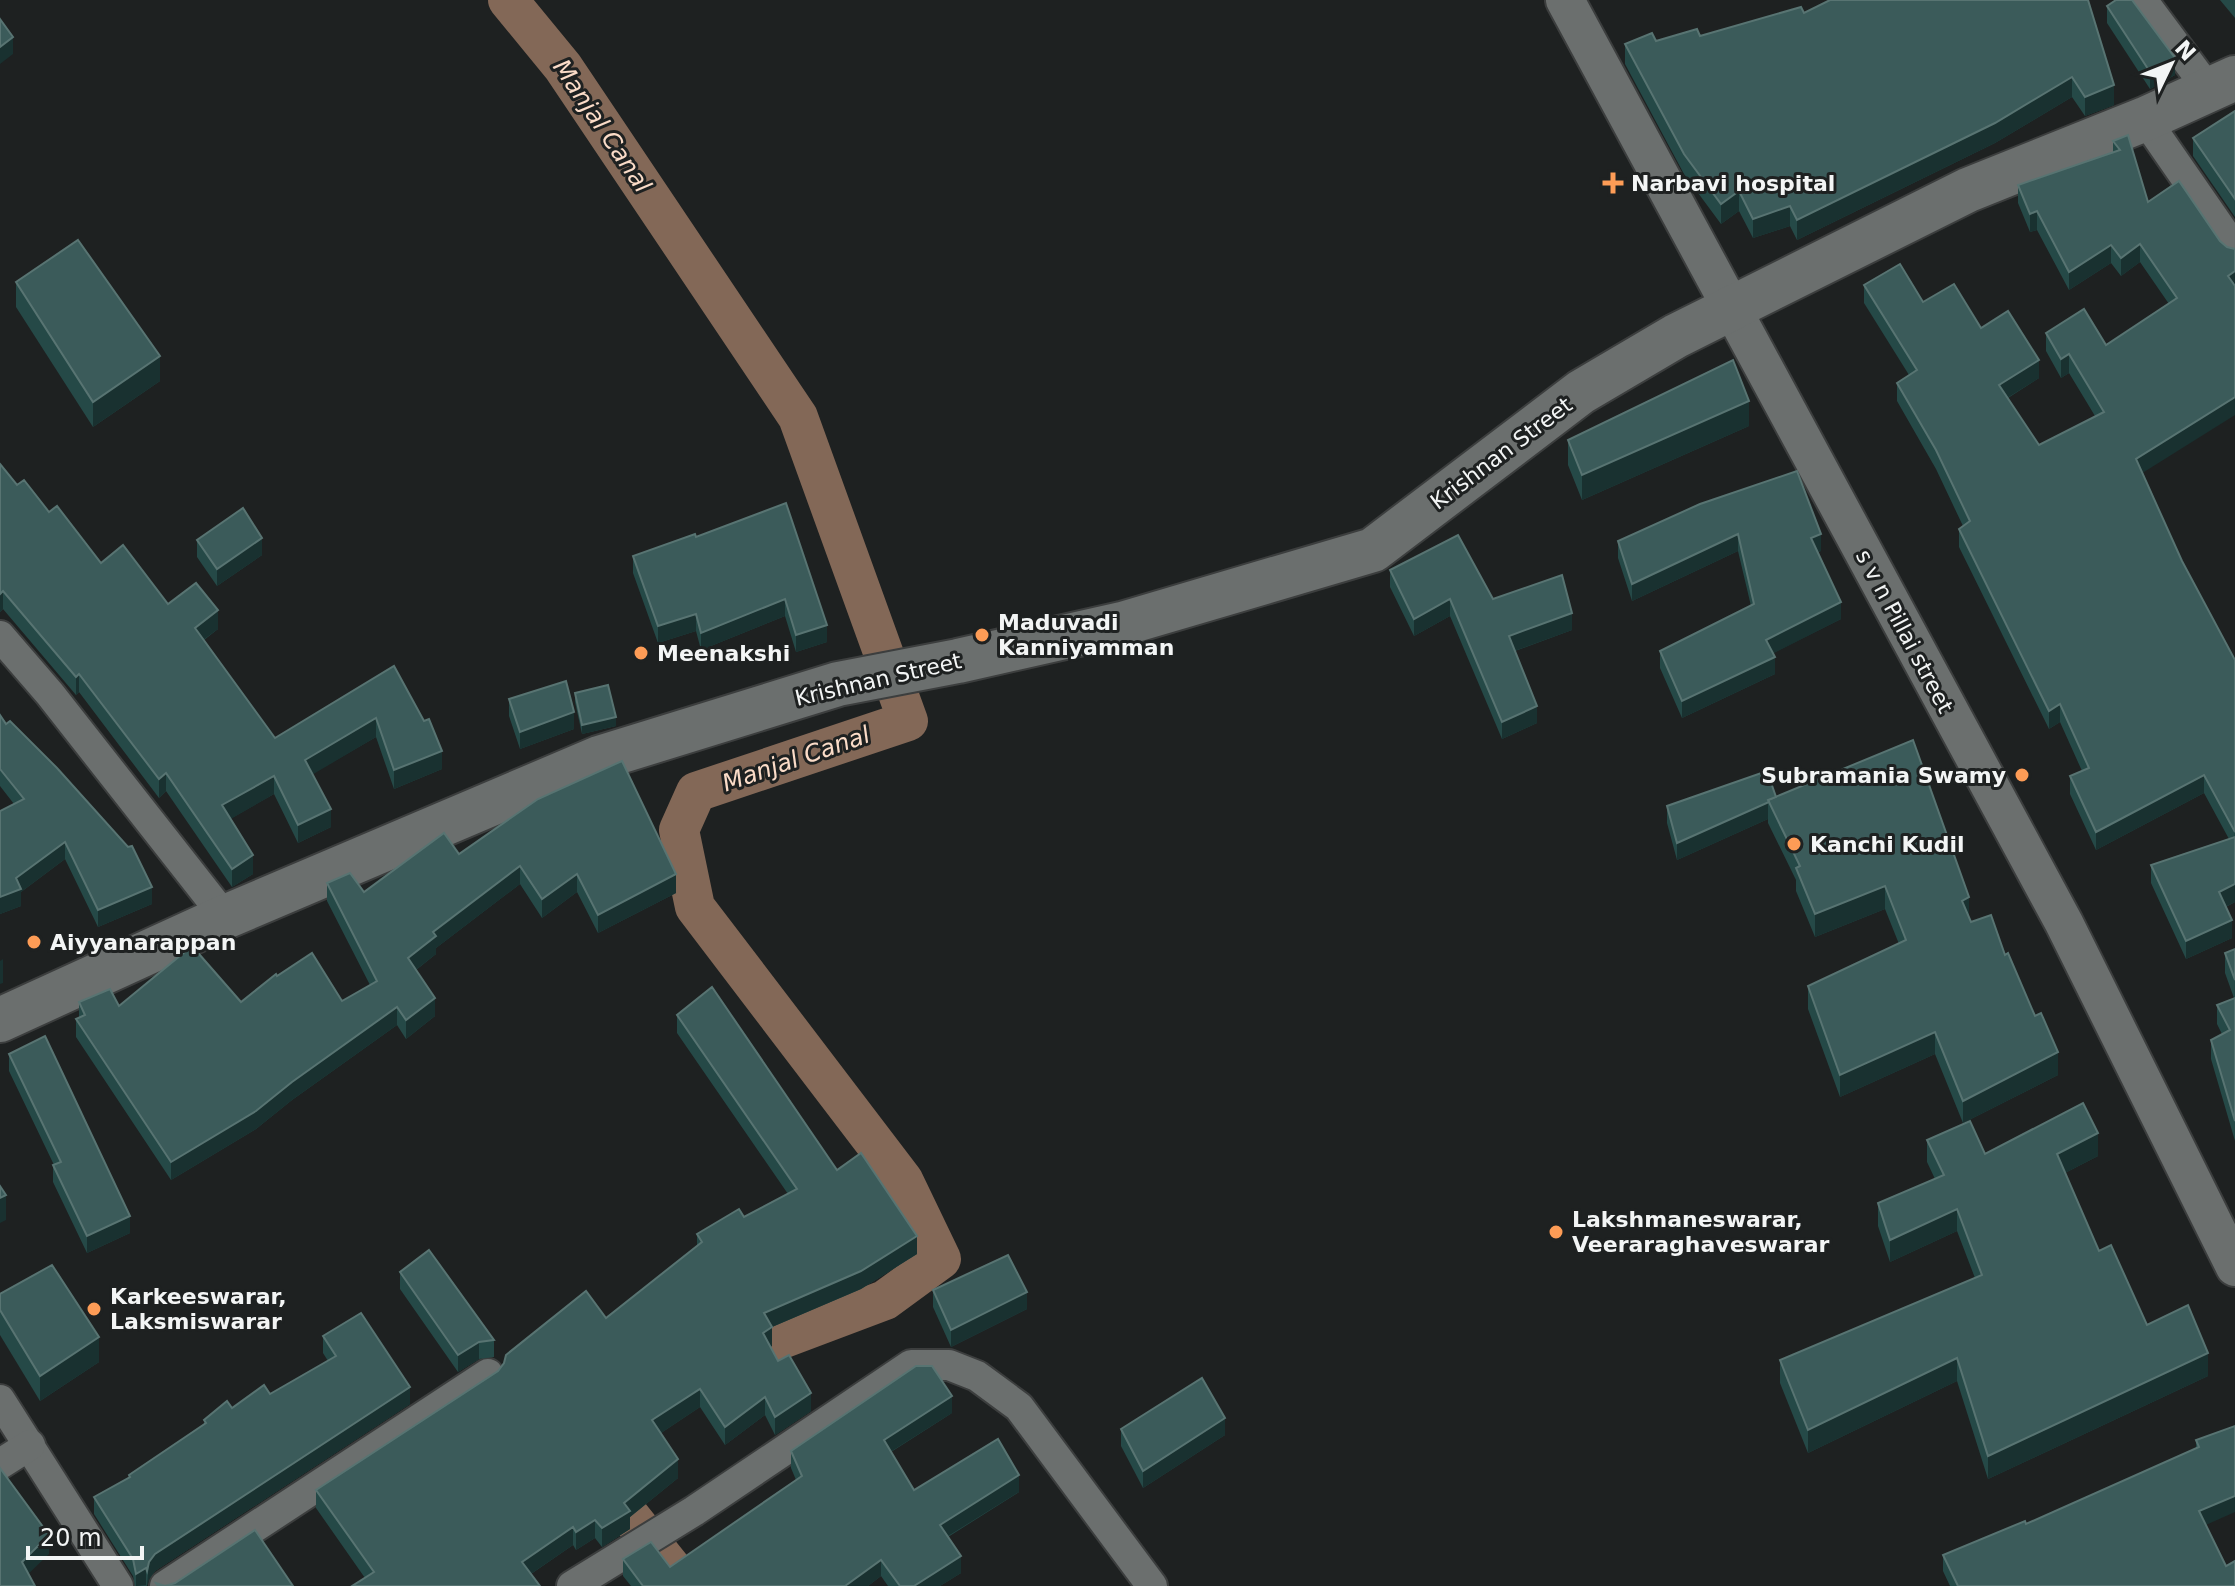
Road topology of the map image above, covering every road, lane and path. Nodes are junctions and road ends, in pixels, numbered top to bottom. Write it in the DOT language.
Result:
graph roads {
  1 [pos="1565,0"];
  2 [pos="2142,0"];
  3 [pos="2222,84"];
  4 [pos="2145,119"];
  5 [pos="2235,249"];
  6 [pos="1731,310"];
  7 [pos="0,636"];
  8 [pos="225,917"];
  9 [pos="0,1020"];
  10 [pos="2235,1267"];
  11 [pos="488,1374"];
  12 [pos="0,1400"];
  13 [pos="30,1445"];
  14 [pos="0,1464"];
  15 [pos="118,1586"];
  16 [pos="165,1586"];
  17 [pos="572,1586"];
  18 [pos="1152,1586"];
  1 -- 6 [label="street, s v n Pillai street"];
  2 -- 3 [label="street"];
  3 -- 4 [label="main road, Krishnan Street"];
  4 -- 5 [label="street"];
  4 -- 6 [label="main road, Krishnan Street"];
  6 -- 8 [label="main road, Krishnan Street"];
  6 -- 10 [label="street, s v n Pillai street"];
  7 -- 8 [label="street"];
  8 -- 9 [label="main road, Krishnan Street"];
  11 -- 16 [label="street"];
  12 -- 13 [label="street"];
  13 -- 14 [label="street"];
  13 -- 15 [label="street"];
  17 -- 18 [label="street"];
}
